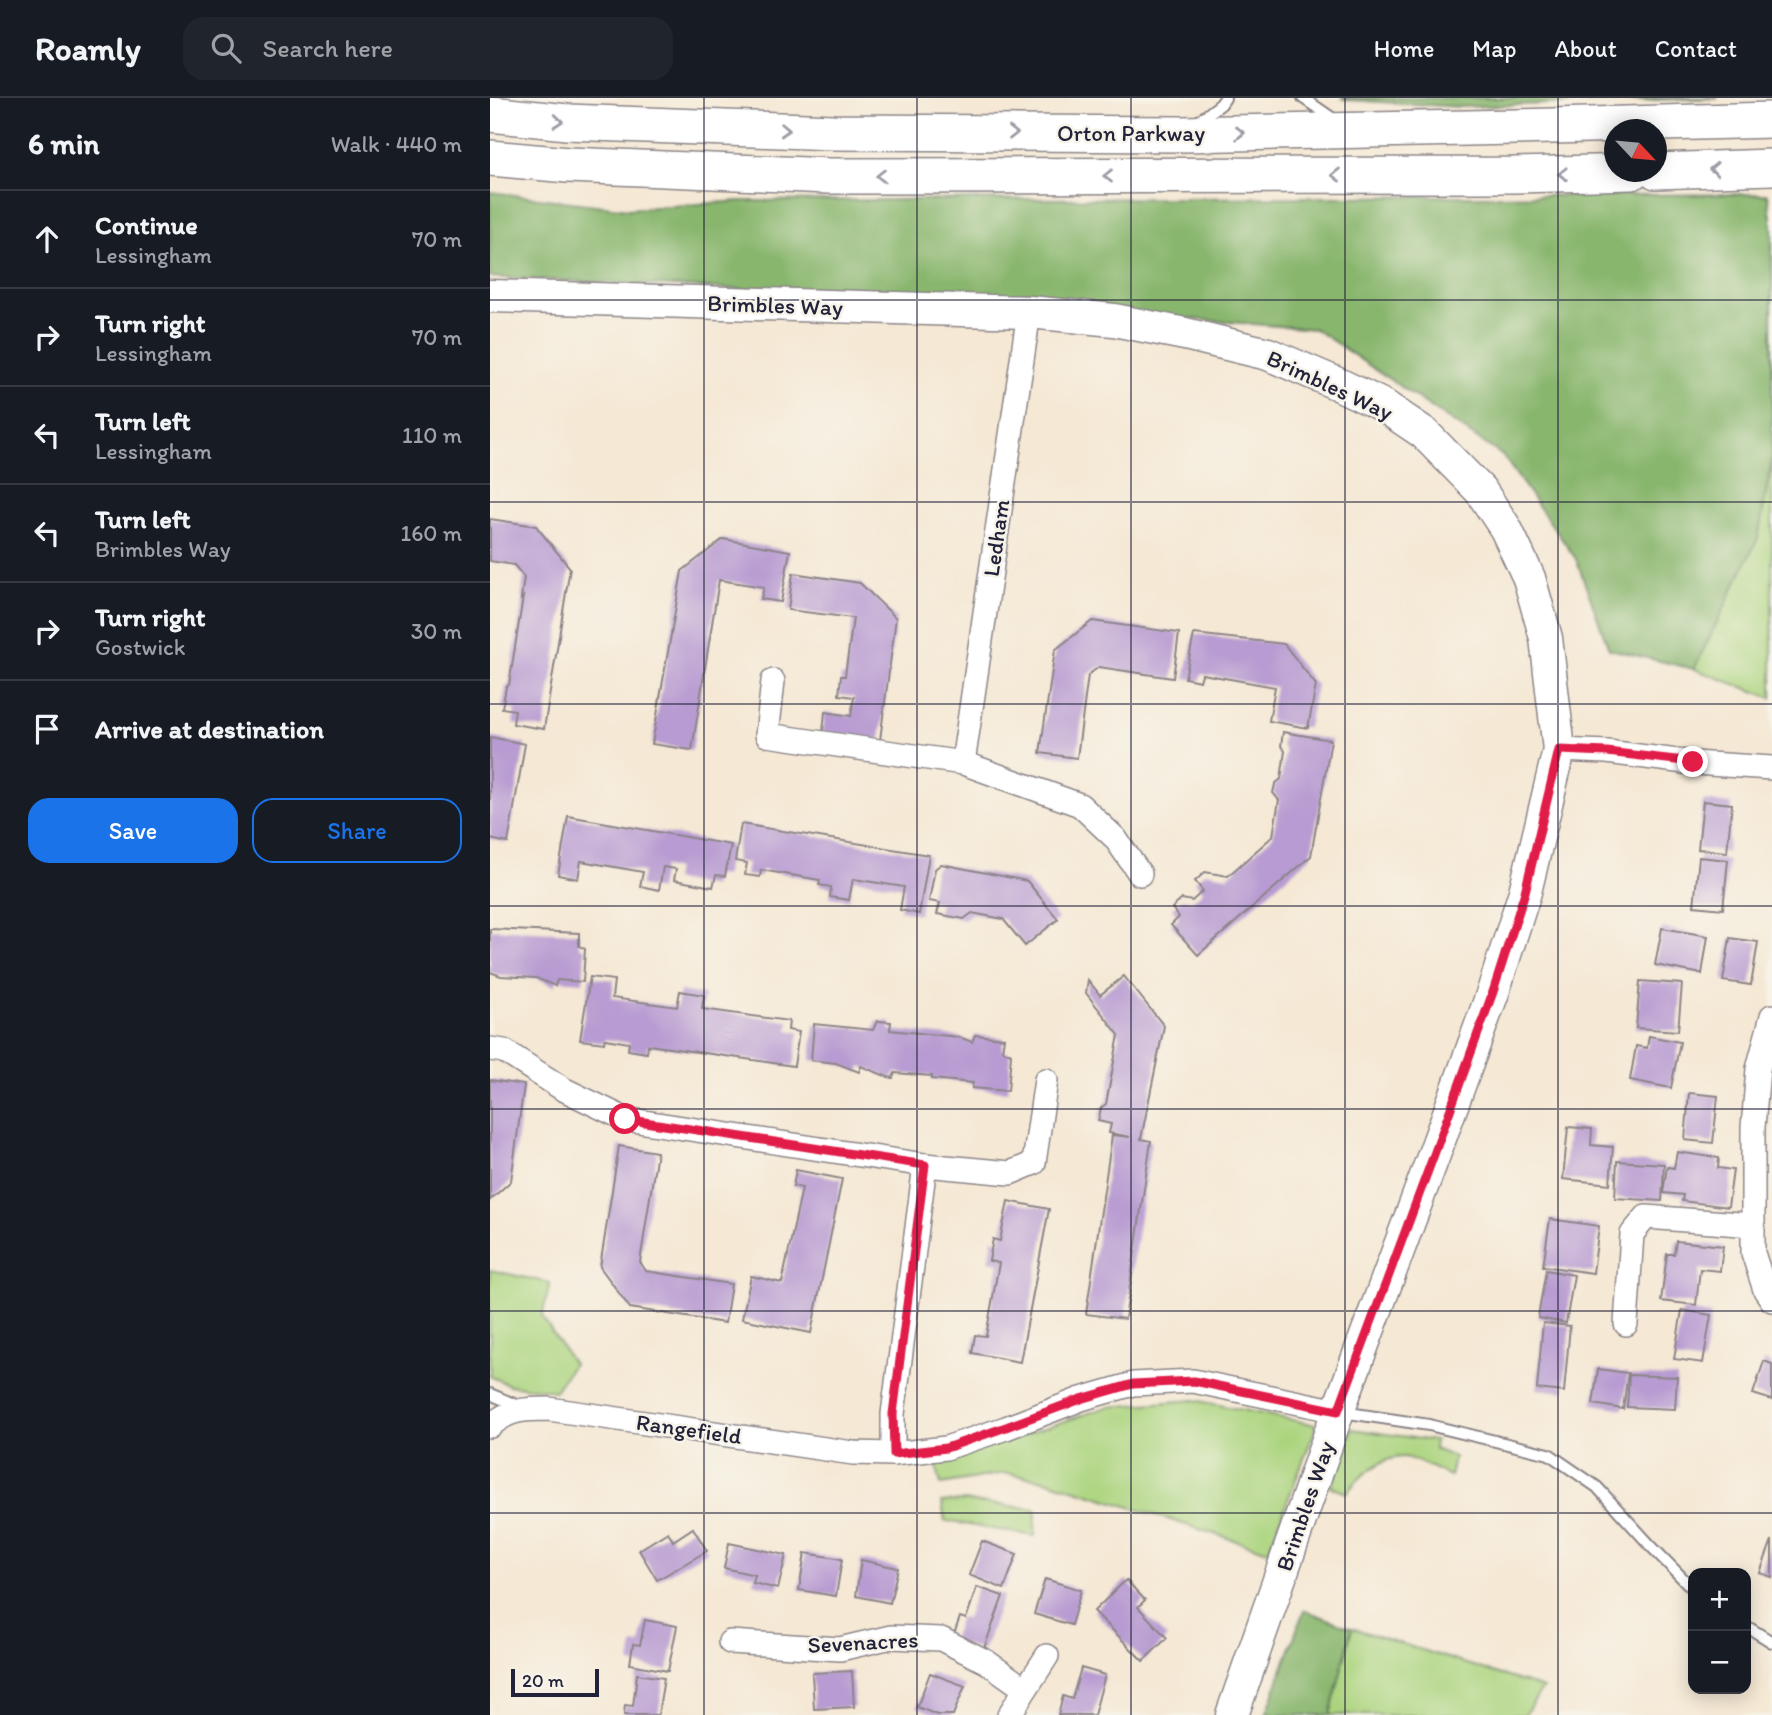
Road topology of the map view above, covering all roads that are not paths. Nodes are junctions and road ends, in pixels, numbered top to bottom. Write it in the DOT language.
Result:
graph roads {
  1 [pos="1225,98"];
  2 [pos="1303,98"];
  3 [pos="490,114"];
  4 [pos="1772,120"];
  5 [pos="1377,130"];
  6 [pos="1182,134"];
  7 [pos="490,159"];
  8 [pos="1772,167"];
  9 [pos="1667,171"];
  10 [pos="1604,173"];
  11 [pos="490,296"];
  12 [pos="1029,312"];
  13 [pos="773,681"];
  14 [pos="1559,750"];
  15 [pos="963,763"];
  16 [pos="1772,768"];
  17 [pos="1140,874"];
  18 [pos="1772,1016"];
  19 [pos="490,1049"];
  20 [pos="1046,1080"];
  21 [pos="1763,1127"];
  22 [pos="925,1165"];
  23 [pos="1753,1225"];
  24 [pos="1772,1300"];
  25 [pos="1626,1324"];
  26 [pos="490,1394"];
  27 [pos="527,1409"];
  28 [pos="1338,1411"];
  29 [pos="490,1426"];
  30 [pos="894,1454"];
  31 [pos="1688,1584"];
  32 [pos="1751,1629"];
  33 [pos="730,1642"];
  34 [pos="1772,1642"];
  35 [pos="1047,1656"];
  36 [pos="1026,1689"];
  37 [pos="1009,1715"];
  38 [pos="1231,1715"];
  1 -- 6 [label="lane"];
  2 -- 5 [label="lane"];
  3 -- 6 [label="main road, Orton Parkway, one-way"];
  4 -- 5 [label="main road, Orton Parkway"];
  6 -- 5 [label="main road, Orton Parkway, one-way"];
  10 -- 7 [label="main road, Orton Parkway, one-way"];
  8 -- 9 [label="main road, one-way"];
  11 -- 12 [label="street, Brimbles Way"];
  12 -- 14 [label="street, Brimbles Way"];
  12 -- 15 [label="street, Ledham"];
  13 -- 15 [label="street"];
  14 -- 16 [label="street"];
  14 -- 28 [label="street, Brimbles Way"];
  15 -- 17 [label="street"];
  18 -- 21 [label="street"];
  19 -- 22 [label="street"];
  20 -- 22 [label="street"];
  21 -- 23 [label="street"];
  22 -- 30 [label="street"];
  23 -- 24 [label="street"];
  23 -- 25 [label="street"];
  26 -- 27 [label="lane"];
  27 -- 29 [label="street, Rangefield"];
  27 -- 30 [label="street, Rangefield"];
  28 -- 30 [label="street, Rangefield"];
  28 -- 31 [label="lane"];
  28 -- 38 [label="street, Brimbles Way"];
  32 -- 34 [label="lane"];
  33 -- 36 [label="street, Sevenacres"];
  35 -- 36 [label="street"];
  36 -- 37 [label="street"];
}
